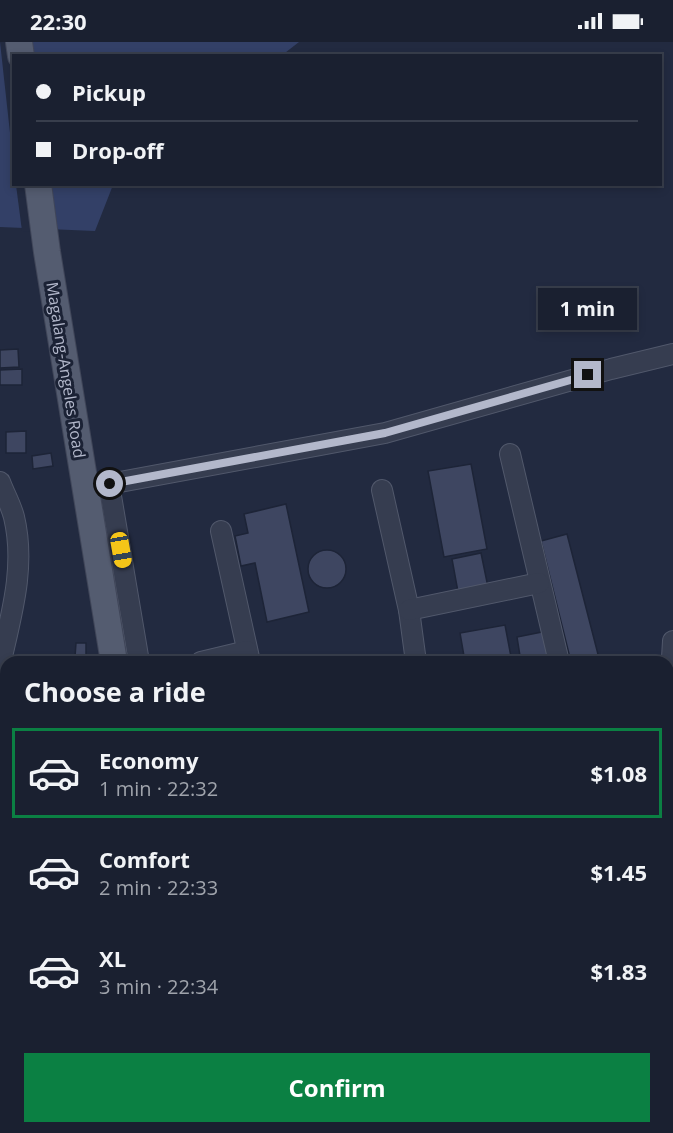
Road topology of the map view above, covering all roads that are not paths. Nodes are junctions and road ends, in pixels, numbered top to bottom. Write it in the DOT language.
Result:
graph roads {
  1 [pos="38,186"];
  2 [pos="673,354"];
  3 [pos="510,454"];
  4 [pos="0,482"];
  5 [pos="382,490"];
  6 [pos="222,531"];
  7 [pos="539,583"];
  8 [pos="409,610"];
  9 [pos="673,641"];
  10 [pos="2,656"];
  11 [pos="113,656"];
  12 [pos="138,656"];
  13 [pos="248,656"];
  14 [pos="415,656"];
  15 [pos="557,656"];
  16 [pos="672,656"];
  1 -- 11 [label="main road, Magalang-Angeles Road"];
  2 -- 12 [label="street"];
  3 -- 7 [label="street"];
  4 -- 10 [label="street"];
  5 -- 8 [label="street"];
  6 -- 13 [label="street"];
  7 -- 8 [label="street"];
  7 -- 15 [label="street"];
  8 -- 14 [label="street"];
  9 -- 16 [label="street"];
}
